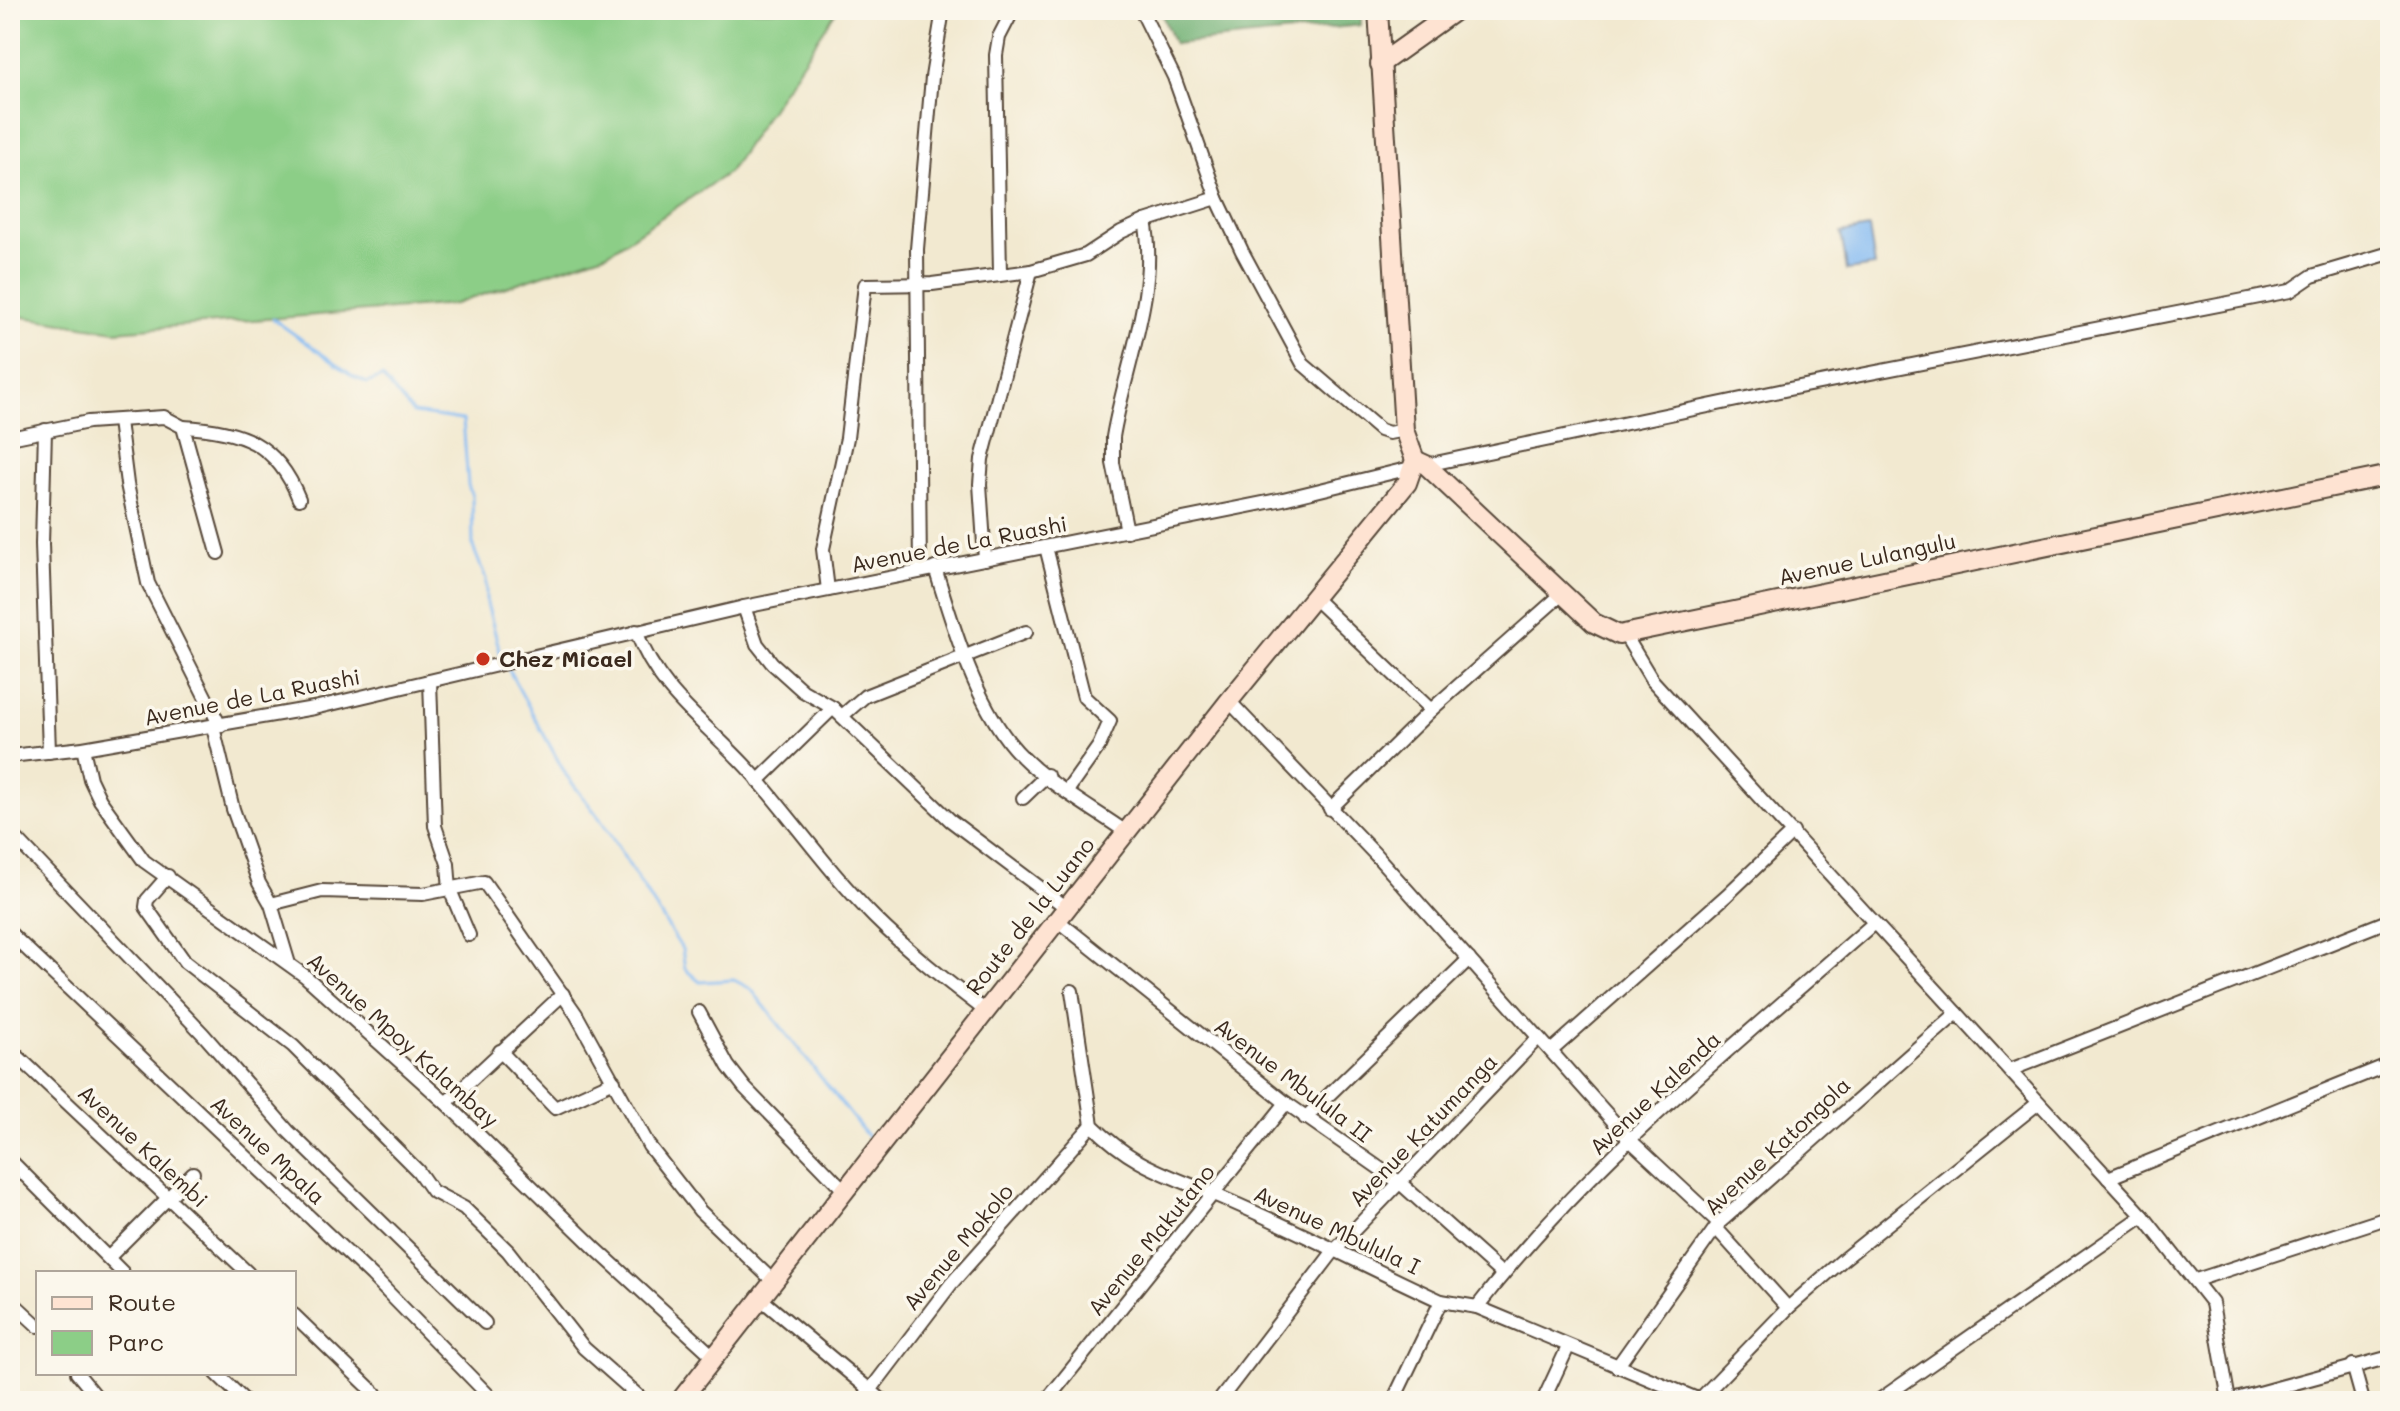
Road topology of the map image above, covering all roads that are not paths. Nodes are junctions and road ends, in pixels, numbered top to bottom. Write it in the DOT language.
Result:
graph roads {
  1 [pos="943,10"];
  2 [pos="1013,10"];
  3 [pos="1141,10"];
  4 [pos="1378,10"];
  5 [pos="1456,10"];
  6 [pos="1380,64"];
  7 [pos="1217,198"];
  8 [pos="1145,221"];
  9 [pos="2390,253"];
  10 [pos="1031,271"];
  11 [pos="1000,274"];
  12 [pos="918,284"];
  13 [pos="119,421"];
  14 [pos="183,427"];
  15 [pos="45,430"];
  16 [pos="1404,430"];
  17 [pos="10,438"];
  18 [pos="1419,464"];
  19 [pos="2390,475"];
  20 [pos="299,499"];
  21 [pos="1127,531"];
  22 [pos="1046,547"];
  23 [pos="218,553"];
  24 [pos="985,559"];
  25 [pos="935,568"];
  26 [pos="920,571"];
  27 [pos="828,590"];
  28 [pos="1563,593"];
  29 [pos="1315,599"];
  30 [pos="744,607"];
  31 [pos="636,631"];
  32 [pos="1026,632"];
  33 [pos="1625,635"];
  34 [pos="964,657"];
  35 [pos="430,681"];
  36 [pos="1229,701"];
  37 [pos="1431,710"];
  38 [pos="837,712"];
  39 [pos="216,726"];
  40 [pos="83,748"];
  41 [pos="49,752"];
  42 [pos="10,756"];
  43 [pos="1047,775"];
  44 [pos="758,781"];
  45 [pos="1067,791"];
  46 [pos="1023,798"];
  47 [pos="1330,809"];
  48 [pos="10,832"];
  49 [pos="1126,832"];
  50 [pos="1793,832"];
  51 [pos="168,876"];
  52 [pos="450,890"];
  53 [pos="271,904"];
  54 [pos="1062,914"];
  55 [pos="2390,920"];
  56 [pos="1874,923"];
  57 [pos="10,933"];
  58 [pos="469,935"];
  59 [pos="1469,959"];
  60 [pos="289,964"];
  61 [pos="1072,991"];
  62 [pos="563,994"];
  63 [pos="699,1012"];
  64 [pos="987,1012"];
  65 [pos="1957,1013"];
  66 [pos="1538,1038"];
  67 [pos="10,1049"];
  68 [pos="500,1051"];
  69 [pos="1551,1051"];
  70 [pos="2390,1064"];
  71 [pos="2010,1070"];
  72 [pos="614,1081"];
  73 [pos="446,1103"];
  74 [pos="1286,1103"];
  75 [pos="2037,1104"];
  76 [pos="1305,1118"];
  77 [pos="1092,1125"];
  78 [pos="1630,1140"];
  79 [pos="10,1160"];
  80 [pos="193,1173"];
  81 [pos="2108,1178"];
  82 [pos="1399,1182"];
  83 [pos="844,1190"];
  84 [pos="1213,1194"];
  85 [pos="168,1198"];
  86 [pos="2143,1216"];
  87 [pos="2390,1217"];
  88 [pos="1717,1226"];
  89 [pos="1333,1252"];
  90 [pos="109,1257"];
  91 [pos="121,1271"];
  92 [pos="246,1271"];
  93 [pos="1502,1274"];
  94 [pos="2196,1280"];
  95 [pos="774,1282"];
  96 [pos="761,1299"];
  97 [pos="10,1300"];
  98 [pos="1441,1301"];
  99 [pos="1477,1307"];
  100 [pos="1788,1308"];
  101 [pos="296,1317"];
  102 [pos="485,1323"];
  103 [pos="36,1324"];
  104 [pos="1568,1347"];
  105 [pos="714,1357"];
  106 [pos="2390,1357"];
  107 [pos="2353,1365"];
  108 [pos="1617,1367"];
  109 [pos="79,1375"];
  110 [pos="218,1375"];
  111 [pos="866,1396"];
  112 [pos="1694,1400"];
  113 [pos="100,1401"];
  114 [pos="245,1401"];
  115 [pos="383,1401"];
  116 [pos="494,1401"];
  117 [pos="644,1401"];
  118 [pos="680,1401"];
  119 [pos="883,1401"];
  120 [pos="1046,1401"];
  121 [pos="1219,1401"];
  122 [pos="1393,1401"];
  123 [pos="1543,1401"];
  124 [pos="1878,1401"];
  125 [pos="2229,1401"];
  126 [pos="2363,1401"];
  1 -- 12 [label="street"];
  2 -- 11 [label="street"];
  3 -- 7 [label="street"];
  4 -- 6 [label="street"];
  5 -- 6 [label="street"];
  6 -- 16 [label="street"];
  7 -- 8 [label="street"];
  7 -- 16 [label="street"];
  8 -- 10 [label="street"];
  8 -- 21 [label="street"];
  9 -- 18 [label="street, Avenue de La Ruashi"];
  10 -- 11 [label="street"];
  10 -- 24 [label="street"];
  11 -- 12 [label="street"];
  12 -- 26 [label="street"];
  12 -- 27 [label="street"];
  13 -- 14 [label="street"];
  13 -- 15 [label="street"];
  13 -- 39 [label="street"];
  14 -- 20 [label="street"];
  14 -- 23 [label="street"];
  15 -- 17 [label="street"];
  15 -- 41 [label="street"];
  16 -- 18 [label="street"];
  18 -- 21 [label="street, Avenue de La Ruashi"];
  18 -- 28 [label="street"];
  18 -- 29 [label="street, Route de la Luano"];
  19 -- 33 [label="street, Avenue Lulangulu"];
  21 -- 22 [label="street, Avenue de La Ruashi"];
  22 -- 24 [label="street, Avenue de La Ruashi"];
  22 -- 45 [label="street"];
  24 -- 25 [label="street, Avenue de La Ruashi"];
  25 -- 26 [label="street, Avenue de La Ruashi"];
  25 -- 34 [label="street"];
  26 -- 27 [label="street, Avenue de La Ruashi"];
  27 -- 30 [label="street, Avenue de La Ruashi"];
  28 -- 33 [label="street"];
  28 -- 37 [label="street"];
  29 -- 36 [label="street, Route de la Luano"];
  29 -- 37 [label="street"];
  30 -- 31 [label="street, Avenue de La Ruashi"];
  30 -- 38 [label="street, Avenue Mbulula II"];
  31 -- 35 [label="street, Avenue de La Ruashi"];
  31 -- 44 [label="street"];
  32 -- 34 [label="street"];
  33 -- 50 [label="street"];
  34 -- 38 [label="street"];
  34 -- 43 [label="street"];
  35 -- 39 [label="street, Avenue de La Ruashi"];
  35 -- 52 [label="street"];
  36 -- 47 [label="street"];
  36 -- 49 [label="street, Route de la Luano"];
  37 -- 47 [label="street"];
  38 -- 44 [label="street"];
  38 -- 54 [label="street, Avenue Mbulula II"];
  39 -- 40 [label="street, Avenue de La Ruashi"];
  39 -- 53 [label="street"];
  40 -- 41 [label="street, Avenue de La Ruashi"];
  40 -- 51 [label="street, Avenue Mpoy Kalambay"];
  41 -- 42 [label="street, Avenue de La Ruashi"];
  43 -- 45 [label="street"];
  43 -- 46 [label="street"];
  44 -- 64 [label="street"];
  45 -- 49 [label="street"];
  47 -- 59 [label="street"];
  48 -- 102 [label="street"];
  49 -- 54 [label="street, Route de la Luano"];
  50 -- 56 [label="street"];
  50 -- 69 [label="street"];
  51 -- 60 [label="street, Avenue Mpoy Kalambay"];
  51 -- 117 [label="street"];
  52 -- 53 [label="street"];
  52 -- 58 [label="street"];
  52 -- 62 [label="street"];
  53 -- 60 [label="street"];
  54 -- 64 [label="street, Route de la Luano"];
  54 -- 74 [label="street, Avenue Mbulula II"];
  55 -- 71 [label="street"];
  56 -- 65 [label="street"];
  56 -- 78 [label="street, Avenue Kalenda"];
  57 -- 116 [label="street, Avenue Mpala"];
  59 -- 66 [label="street"];
  59 -- 76 [label="street"];
  60 -- 73 [label="street, Avenue Mpoy Kalambay"];
  61 -- 77 [label="street"];
  62 -- 68 [label="street"];
  62 -- 72 [label="street"];
  63 -- 83 [label="street"];
  64 -- 83 [label="street, Route de la Luano"];
  65 -- 71 [label="street"];
  65 -- 88 [label="street, Avenue Katongola"];
  66 -- 69 [label="street"];
  66 -- 82 [label="street, Avenue Katumanga"];
  67 -- 85 [label="street, Avenue Kalembi"];
  68 -- 72 [label="street"];
  68 -- 73 [label="street"];
  69 -- 78 [label="street"];
  70 -- 81 [label="street"];
  71 -- 75 [label="street"];
  72 -- 95 [label="street"];
  73 -- 105 [label="street, Avenue Mpoy Kalambay"];
  74 -- 76 [label="street, Avenue Mbulula II"];
  74 -- 84 [label="street, Avenue Makutano"];
  75 -- 81 [label="street"];
  75 -- 100 [label="street"];
  76 -- 82 [label="street, Avenue Mbulula II"];
  77 -- 84 [label="street, Avenue Mbulula I"];
  77 -- 111 [label="street, Avenue Mokolo"];
  78 -- 88 [label="street"];
  78 -- 93 [label="street, Avenue Kalenda"];
  79 -- 90 [label="street"];
  80 -- 85 [label="street"];
  81 -- 86 [label="street"];
  82 -- 89 [label="street, Avenue Katumanga"];
  82 -- 93 [label="street, Avenue Mbulula II"];
  83 -- 95 [label="street, Route de la Luano"];
  84 -- 89 [label="street, Avenue Mbulula I"];
  84 -- 120 [label="street, Avenue Makutano"];
  85 -- 90 [label="street"];
  85 -- 92 [label="street, Avenue Kalembi"];
  86 -- 94 [label="street"];
  86 -- 124 [label="street"];
  87 -- 94 [label="street"];
  88 -- 100 [label="street"];
  88 -- 108 [label="street, Avenue Katongola"];
  89 -- 98 [label="street, Avenue Mbulula I"];
  89 -- 121 [label="street, Avenue Katumanga"];
  90 -- 91 [label="street"];
  93 -- 99 [label="street, Avenue Kalenda"];
  94 -- 125 [label="street"];
  95 -- 96 [label="street, Route de la Luano"];
  96 -- 105 [label="street, Route de la Luano"];
  96 -- 111 [label="street"];
  97 -- 103 [label="street"];
  98 -- 99 [label="street, Avenue Mbulula I"];
  98 -- 122 [label="street"];
  99 -- 104 [label="street, Avenue Mbulula I"];
  100 -- 112 [label="street"];
  101 -- 115 [label="street"];
  104 -- 108 [label="street, Avenue Mbulula I"];
  104 -- 123 [label="street"];
  105 -- 118 [label="street, Route de la Luano"];
  106 -- 107 [label="street"];
  107 -- 125 [label="street"];
  107 -- 126 [label="street"];
  108 -- 112 [label="street, Avenue Mbulula I"];
  109 -- 113 [label="street"];
  110 -- 114 [label="street"];
  111 -- 119 [label="street"];
}
